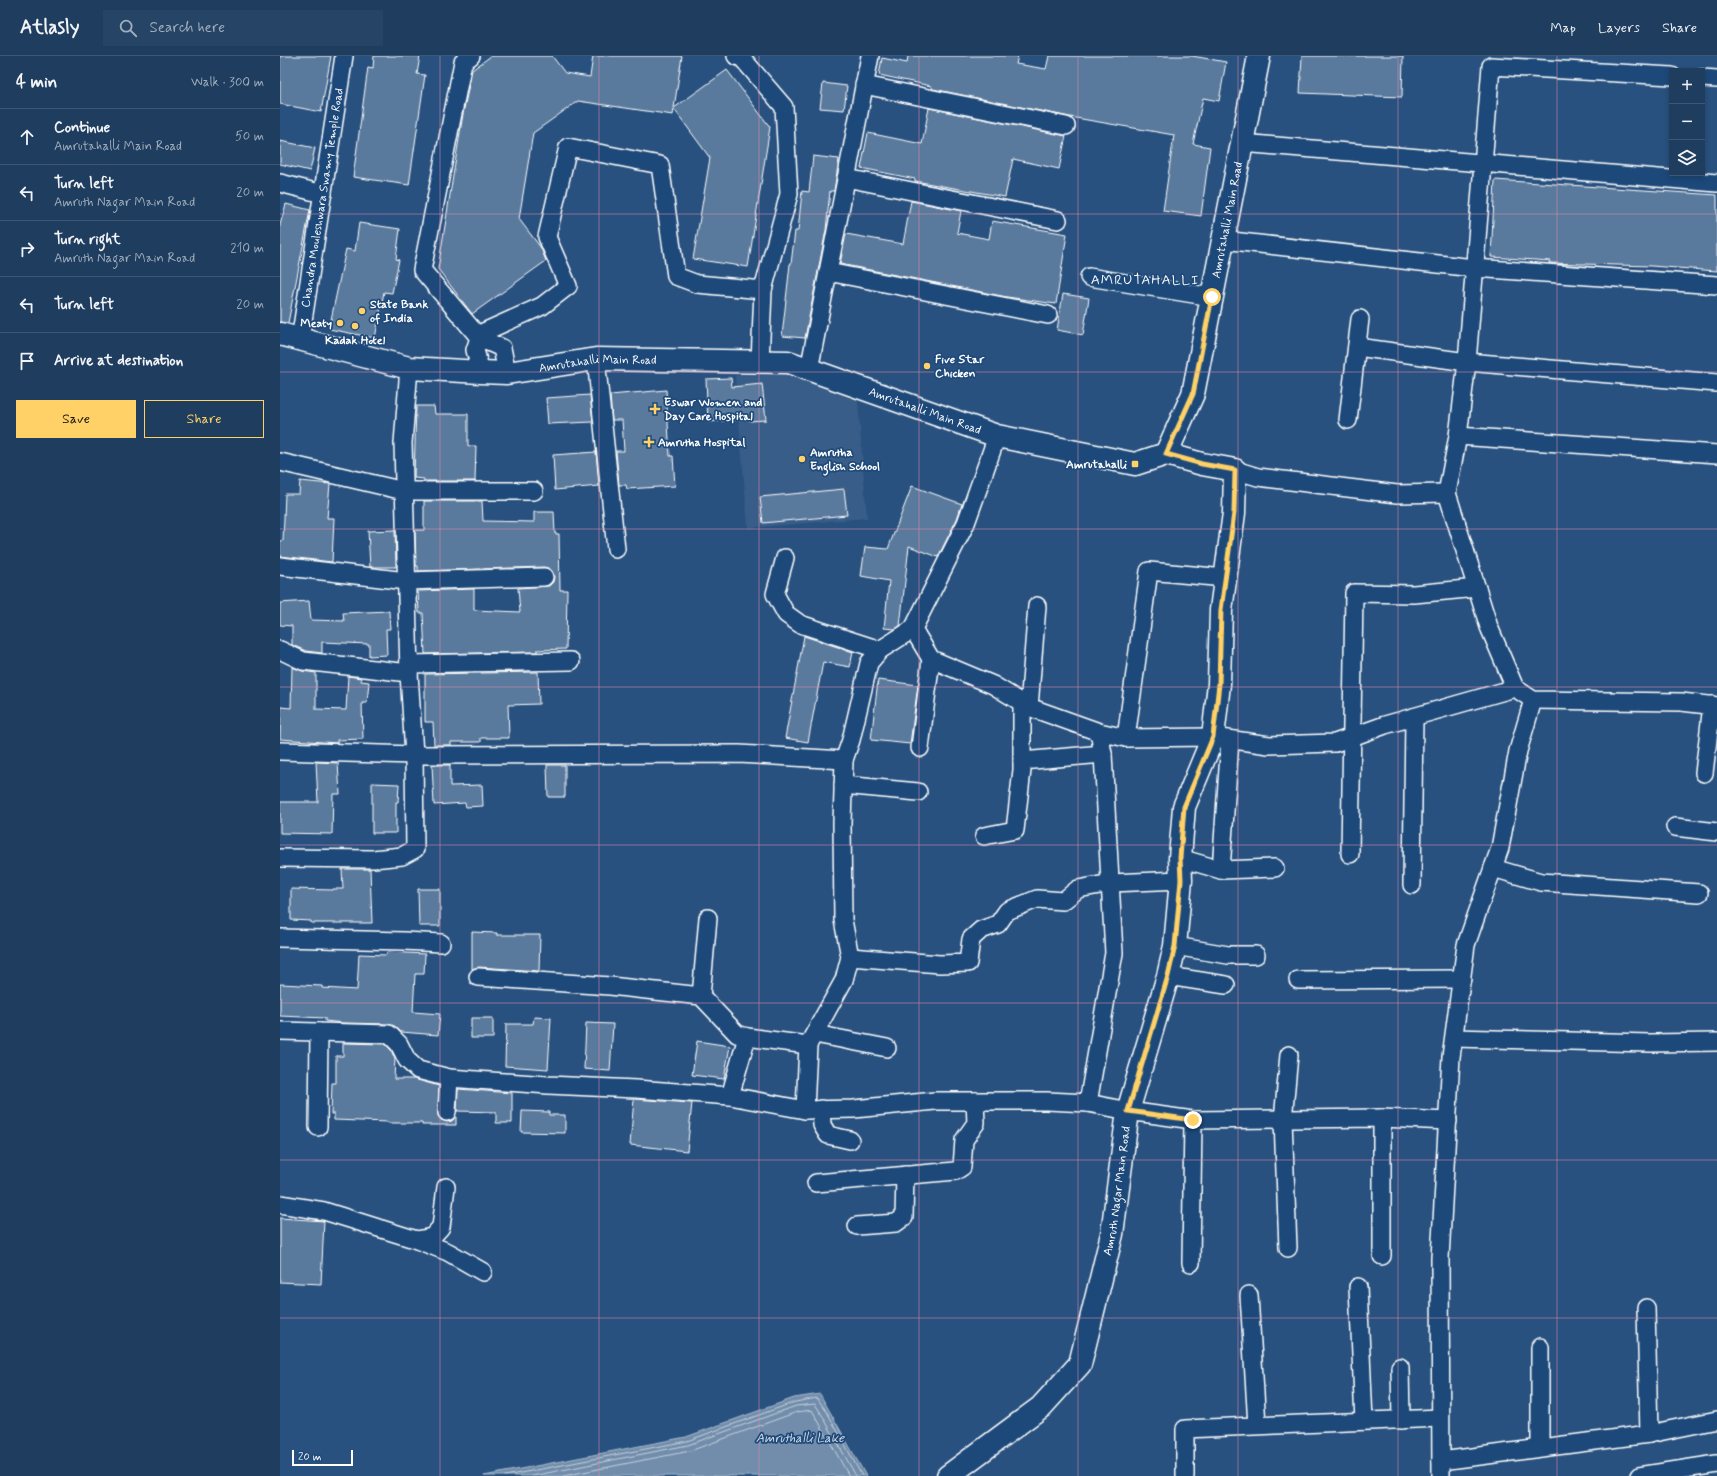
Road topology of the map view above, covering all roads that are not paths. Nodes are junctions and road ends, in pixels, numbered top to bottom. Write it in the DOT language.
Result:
graph roads {
  1 [pos="344,56"];
  2 [pos="471,56"];
  3 [pos="736,56"];
  4 [pos="870,56"];
  5 [pos="1260,56"];
  6 [pos="1669,76"];
  7 [pos="1705,78"];
  8 [pos="1717,79"];
  9 [pos="864,85"];
  10 [pos="1066,126"];
  11 [pos="1242,142"];
  12 [pos="1484,163"];
  13 [pos="846,178"];
  14 [pos="280,183"];
  15 [pos="1717,183"];
  16 [pos="323,194"];
  17 [pos="1058,220"];
  18 [pos="1223,240"];
  19 [pos="1474,268"];
  20 [pos="828,272"];
  21 [pos="1089,277"];
  22 [pos="1717,285"];
  23 [pos="764,290"];
  24 [pos="1212,297"];
  25 [pos="1048,314"];
  26 [pos="1360,319"];
  27 [pos="290,337"];
  28 [pos="478,337"];
  29 [pos="1357,347"];
  30 [pos="596,359"];
  31 [pos="760,362"];
  32 [pos="1467,362"];
  33 [pos="409,368"];
  34 [pos="809,370"];
  35 [pos="481,372"];
  36 [pos="506,373"];
  37 [pos="1717,383"];
  38 [pos="1348,420"];
  39 [pos="997,436"];
  40 [pos="1458,436"];
  41 [pos="1166,454"];
  42 [pos="1717,454"];
  43 [pos="280,462"];
  44 [pos="1235,470"];
  45 [pos="404,491"];
  46 [pos="534,491"];
  47 [pos="1447,493"];
  48 [pos="616,549"];
  49 [pos="785,558"];
  50 [pos="280,566"];
  51 [pos="544,577"];
  52 [pos="1225,578"];
  53 [pos="406,581"];
  54 [pos="1477,588"];
  55 [pos="1037,606"];
  56 [pos="913,629"];
  57 [pos="280,650"];
  58 [pos="880,650"];
  59 [pos="931,659"];
  60 [pos="571,661"];
  61 [pos="409,668"];
  62 [pos="1515,688"];
  63 [pos="1533,700"];
  64 [pos="1025,705"];
  65 [pos="1714,706"];
  66 [pos="1414,717"];
  67 [pos="1099,732"];
  68 [pos="1352,737"];
  69 [pos="1126,738"];
  70 [pos="1222,738"];
  71 [pos="920,748"];
  72 [pos="280,751"];
  73 [pos="1103,754"];
  74 [pos="414,755"];
  75 [pos="844,760"];
  76 [pos="1022,761"];
  77 [pos="1704,773"];
  78 [pos="843,785"];
  79 [pos="918,792"];
  80 [pos="1675,827"];
  81 [pos="1717,832"];
  82 [pos="984,836"];
  83 [pos="1350,854"];
  84 [pos="280,858"];
  85 [pos="1180,858"];
  86 [pos="1275,868"];
  87 [pos="1493,868"];
  88 [pos="1221,870"];
  89 [pos="1181,880"];
  90 [pos="1111,883"];
  91 [pos="1412,885"];
  92 [pos="1699,893"];
  93 [pos="708,918"];
  94 [pos="280,938"];
  95 [pos="441,943"];
  96 [pos="1175,946"];
  97 [pos="1256,955"];
  98 [pos="850,957"];
  99 [pos="1168,976"];
  100 [pos="478,977"];
  101 [pos="1462,979"];
  102 [pos="1298,980"];
  103 [pos="1226,985"];
  104 [pos="701,996"];
  105 [pos="280,1031"];
  106 [pos="319,1032"];
  107 [pos="747,1037"];
  108 [pos="1454,1038"];
  109 [pos="812,1040"];
  110 [pos="1717,1042"];
  111 [pos="887,1048"];
  112 [pos="1289,1055"];
  113 [pos="449,1078"];
  114 [pos="730,1096"];
  115 [pos="975,1101"];
  116 [pos="1088,1103"];
  117 [pos="813,1109"];
  118 [pos="1128,1111"];
  119 [pos="447,1112"];
  120 [pos="1382,1118"];
  121 [pos="1193,1120"];
  122 [pos="1283,1120"];
  123 [pos="1448,1121"];
  124 [pos="318,1127"];
  125 [pos="850,1140"];
  126 [pos="905,1175"];
  127 [pos="816,1183"];
  128 [pos="446,1188"];
  129 [pos="280,1204"];
  130 [pos="857,1226"];
  131 [pos="417,1240"];
  132 [pos="1288,1248"];
  133 [pos="1382,1256"];
  134 [pos="1191,1263"];
  135 [pos="483,1272"];
  136 [pos="1358,1287"];
  137 [pos="1249,1295"];
  138 [pos="1646,1308"];
  139 [pos="1540,1347"];
  140 [pos="1400,1367"];
  141 [pos="1440,1418"];
  142 [pos="1401,1420"];
  143 [pos="1717,1420"];
  144 [pos="1364,1421"];
  145 [pos="1257,1425"];
  146 [pos="1649,1434"];
  147 [pos="1540,1447"];
  148 [pos="1717,1464"];
  149 [pos="1441,1468"];
  150 [pos="948,1476"];
  151 [pos="1184,1476"];
  152 [pos="1644,1476"];
  1 -- 16 [label="street, Chandra Mouleshwara Swamy Temple Road"];
  2 -- 28 [label="street"];
  3 -- 23 [label="street"];
  4 -- 9 [label="street"];
  5 -- 11 [label="street, Amrutahalli Main Road"];
  6 -- 12 [label="street"];
  7 -- 8 [label="street"];
  9 -- 10 [label="street"];
  9 -- 13 [label="street"];
  11 -- 12 [label="street"];
  11 -- 18 [label="street, Amrutahalli Main Road"];
  12 -- 15 [label="street"];
  12 -- 19 [label="street"];
  13 -- 17 [label="street"];
  13 -- 20 [label="street"];
  14 -- 16 [label="street"];
  16 -- 27 [label="street, Chandra Mouleshwara Swamy Temple Road"];
  18 -- 19 [label="street"];
  18 -- 24 [label="street, Amrutahalli Main Road"];
  19 -- 22 [label="street"];
  19 -- 32 [label="street"];
  20 -- 25 [label="street"];
  20 -- 34 [label="street"];
  21 -- 24 [label="street"];
  23 -- 28 [label="street"];
  23 -- 31 [label="street"];
  24 -- 41 [label="street, Amrutahalli Main Road"];
  26 -- 29 [label="street"];
  27 -- 33 [label="street, Amrutahalli Main Road"];
  28 -- 35 [label="street"];
  28 -- 36 [label="street"];
  29 -- 32 [label="street"];
  29 -- 38 [label="street"];
  30 -- 31 [label="street, Amrutahalli Main Road"];
  30 -- 36 [label="street, Amrutahalli Main Road"];
  30 -- 48 [label="street"];
  31 -- 34 [label="street, Amrutahalli Main Road"];
  32 -- 37 [label="street"];
  32 -- 40 [label="street"];
  33 -- 35 [label="street, Amrutahalli Main Road"];
  33 -- 45 [label="street"];
  34 -- 39 [label="street, Amrutahalli Main Road"];
  35 -- 36 [label="street, Amrutahalli Main Road"];
  39 -- 41 [label="street, Amrutahalli Main Road"];
  39 -- 56 [label="street"];
  40 -- 42 [label="street"];
  40 -- 47 [label="street"];
  41 -- 44 [label="street"];
  43 -- 45 [label="street"];
  44 -- 47 [label="street"];
  44 -- 52 [label="street, Amruth Nagar Main Road"];
  45 -- 46 [label="street"];
  45 -- 53 [label="street"];
  47 -- 54 [label="street"];
  49 -- 58 [label="street"];
  50 -- 53 [label="street"];
  51 -- 53 [label="street"];
  52 -- 69 [label="street"];
  52 -- 70 [label="street, Amruth Nagar Main Road"];
  53 -- 61 [label="street"];
  54 -- 62 [label="street"];
  54 -- 68 [label="street"];
  55 -- 64 [label="street"];
  56 -- 58 [label="street"];
  56 -- 59 [label="street"];
  57 -- 61 [label="street"];
  58 -- 75 [label="street"];
  59 -- 64 [label="street"];
  59 -- 71 [label="street"];
  60 -- 61 [label="street"];
  61 -- 74 [label="street"];
  62 -- 63 [label="street"];
  62 -- 66 [label="street"];
  63 -- 65 [label="street"];
  63 -- 87 [label="street"];
  64 -- 67 [label="street"];
  64 -- 76 [label="street"];
  65 -- 77 [label="street"];
  66 -- 68 [label="street"];
  66 -- 91 [label="street"];
  67 -- 69 [label="street"];
  67 -- 73 [label="street"];
  68 -- 70 [label="street"];
  68 -- 83 [label="street"];
  69 -- 70 [label="street"];
  70 -- 85 [label="street, Amruth Nagar Main Road"];
  70 -- 88 [label="street"];
  72 -- 74 [label="street"];
  73 -- 76 [label="street"];
  73 -- 90 [label="street"];
  74 -- 75 [label="street"];
  74 -- 84 [label="street"];
  75 -- 78 [label="street"];
  76 -- 82 [label="street"];
  78 -- 79 [label="street"];
  78 -- 98 [label="street"];
  80 -- 81 [label="street"];
  85 -- 88 [label="street"];
  85 -- 89 [label="street, Amruth Nagar Main Road"];
  86 -- 88 [label="street"];
  87 -- 92 [label="street"];
  87 -- 101 [label="street"];
  89 -- 90 [label="street"];
  89 -- 96 [label="street, Amruth Nagar Main Road"];
  90 -- 98 [label="street"];
  90 -- 116 [label="street"];
  93 -- 104 [label="street"];
  94 -- 95 [label="street"];
  96 -- 97 [label="street"];
  96 -- 99 [label="street, Amruth Nagar Main Road"];
  98 -- 109 [label="street"];
  99 -- 103 [label="street"];
  99 -- 118 [label="street, Amruth Nagar Main Road"];
  100 -- 104 [label="street"];
  101 -- 102 [label="street"];
  101 -- 108 [label="street"];
  104 -- 107 [label="street"];
  105 -- 106 [label="street"];
  106 -- 113 [label="street"];
  106 -- 124 [label="street"];
  107 -- 109 [label="street"];
  107 -- 114 [label="street"];
  108 -- 110 [label="street"];
  108 -- 123 [label="street"];
  109 -- 111 [label="street"];
  109 -- 117 [label="street"];
  112 -- 122 [label="street"];
  113 -- 114 [label="street"];
  113 -- 119 [label="street"];
  114 -- 117 [label="street"];
  115 -- 116 [label="street"];
  115 -- 117 [label="street"];
  115 -- 126 [label="street"];
  116 -- 118 [label="street"];
  117 -- 125 [label="street"];
  118 -- 121 [label="street"];
  118 -- 150 [label="street, Amruth Nagar Main Road"];
  120 -- 122 [label="street"];
  120 -- 123 [label="street"];
  120 -- 133 [label="street"];
  121 -- 122 [label="street"];
  121 -- 134 [label="street"];
  122 -- 132 [label="street"];
  123 -- 141 [label="street"];
  126 -- 127 [label="street"];
  126 -- 130 [label="street"];
  128 -- 131 [label="street"];
  129 -- 131 [label="street"];
  131 -- 135 [label="street"];
  136 -- 144 [label="street"];
  137 -- 145 [label="street"];
  138 -- 146 [label="street"];
  139 -- 147 [label="street"];
  140 -- 142 [label="street"];
  141 -- 142 [label="street"];
  141 -- 149 [label="street"];
  142 -- 144 [label="street"];
  143 -- 146 [label="street"];
  144 -- 145 [label="street"];
  145 -- 151 [label="street"];
  146 -- 147 [label="street"];
  147 -- 149 [label="street"];
  148 -- 152 [label="street"];
}
